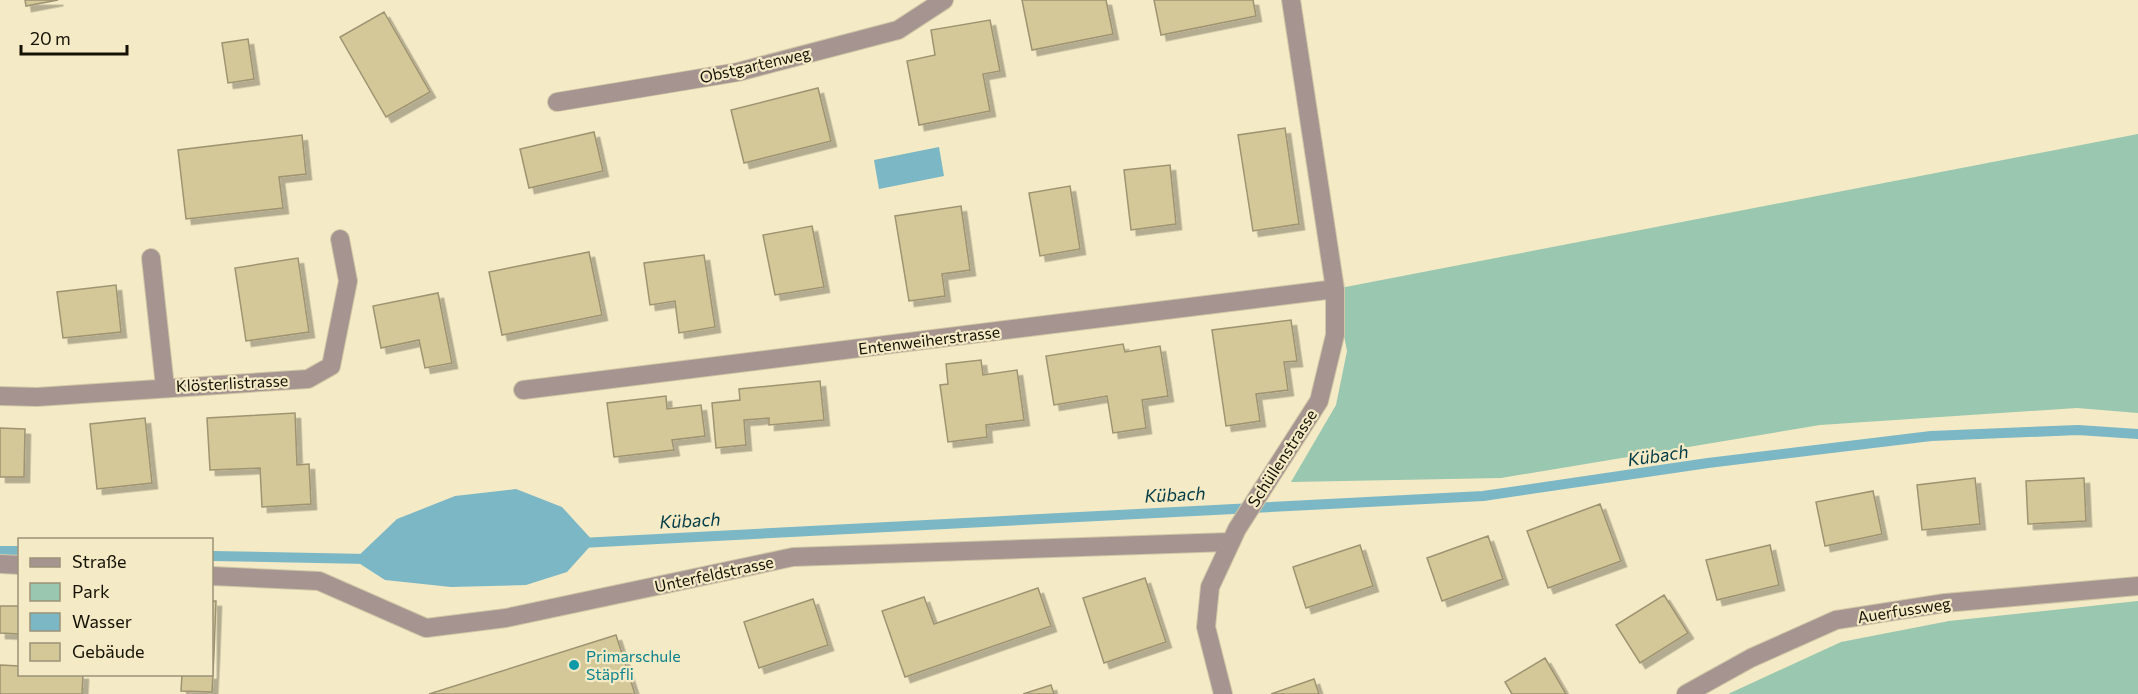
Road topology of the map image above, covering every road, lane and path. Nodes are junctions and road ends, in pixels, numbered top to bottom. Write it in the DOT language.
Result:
graph roads {
  1 [pos="944,0"];
  2 [pos="1291,0"];
  3 [pos="557,102"];
  4 [pos="340,239"];
  5 [pos="151,258"];
  6 [pos="1335,289"];
  7 [pos="165,387"];
  8 [pos="523,390"];
  9 [pos="0,396"];
  10 [pos="1233,536"];
  11 [pos="0,564"];
  12 [pos="18,566"];
  13 [pos="213,576"];
  14 [pos="2138,586"];
  15 [pos="1223,694"];
  16 [pos="1686,694"];
  1 -- 3 [label="street, Obstgartenweg"];
  2 -- 6 [label="street, Schüllenstrasse"];
  4 -- 7 [label="street, Klösterlistrasse"];
  5 -- 7 [label="street"];
  6 -- 8 [label="street, Entenweiherstrasse"];
  6 -- 10 [label="street, Schüllenstrasse"];
  7 -- 9 [label="street, Klösterlistrasse"];
  10 -- 13 [label="street, Unterfeldstrasse"];
  10 -- 15 [label="street, Schüllenstrasse"];
  11 -- 12 [label="street"];
  14 -- 16 [label="street, Auerfussweg"];
}
